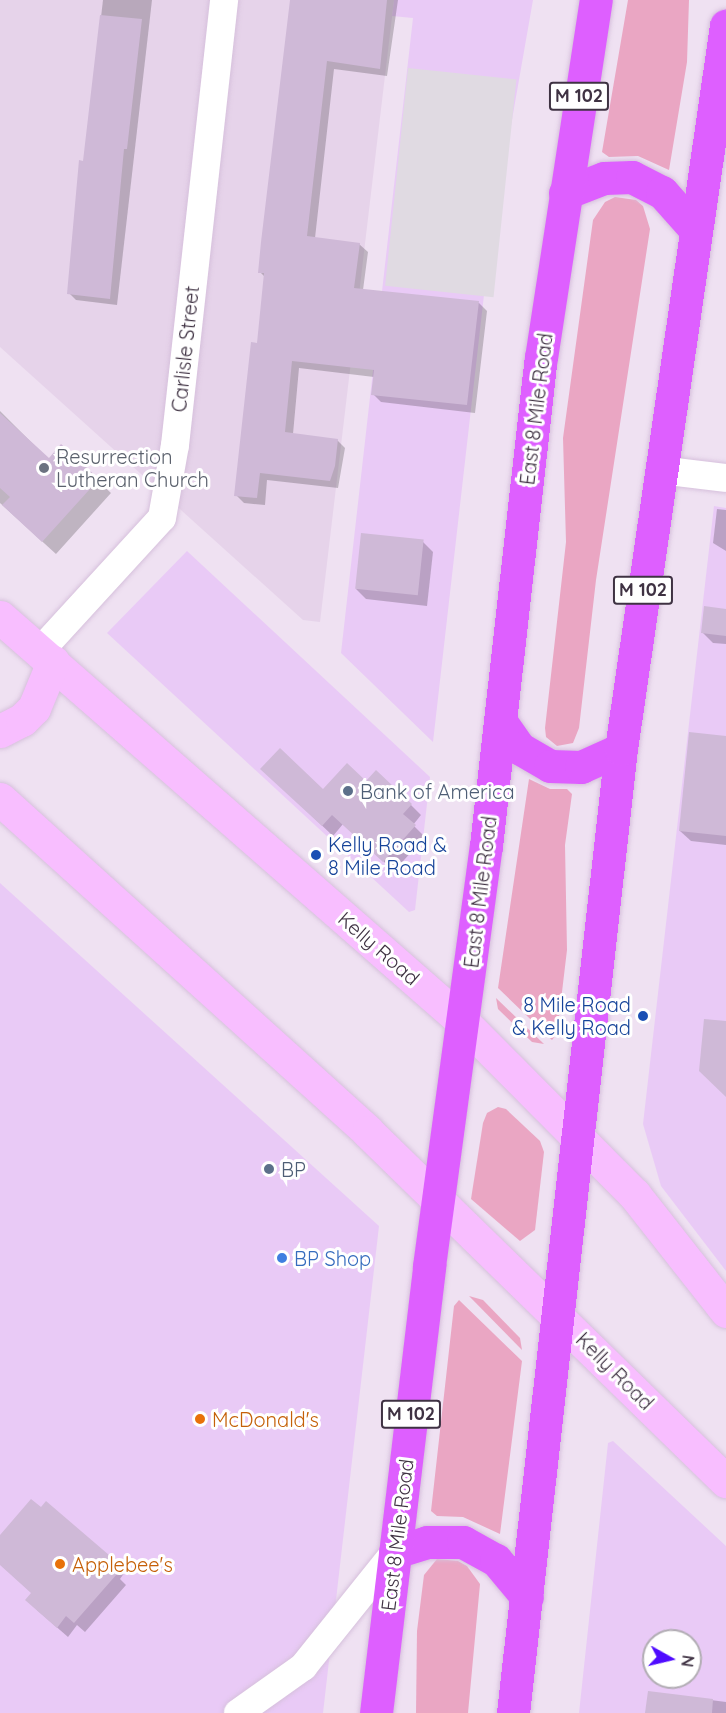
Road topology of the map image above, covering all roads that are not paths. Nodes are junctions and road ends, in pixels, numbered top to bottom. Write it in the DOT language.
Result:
graph roads {
  1 [pos="224,0"];
  2 [pos="596,0"];
  3 [pos="726,26"];
  4 [pos="565,193"];
  5 [pos="694,228"];
  6 [pos="660,470"];
  7 [pos="726,478"];
  8 [pos="0,617"];
  9 [pos="46,656"];
  10 [pos="501,722"];
  11 [pos="0,731"];
  12 [pos="621,749"];
  13 [pos="0,799"];
  14 [pos="463,1022"];
  15 [pos="578,1137"];
  16 [pos="438,1200"];
  17 [pos="726,1311"];
  18 [pos="558,1315"];
  19 [pos="722,1467"];
  20 [pos="394,1552"];
  21 [pos="527,1597"];
  22 [pos="238,1713"];
  23 [pos="376,1713"];
  24 [pos="513,1713"];
  1 -- 9 [label="street, Carlisle Street"];
  2 -- 4 [label="highway, East 8 Mile Road / M 102"];
  3 -- 5 [label="highway, M 102"];
  4 -- 5 [label="highway"];
  4 -- 10 [label="highway, East 8 Mile Road / M 102"];
  5 -- 6 [label="highway, M 102"];
  6 -- 7 [label="street"];
  6 -- 12 [label="highway, M 102"];
  8 -- 9 [label="street, Kelly Road"];
  9 -- 11 [label="street"];
  9 -- 14 [label="street, Kelly Road"];
  10 -- 12 [label="highway"];
  10 -- 14 [label="highway, East 8 Mile Road / M 102"];
  12 -- 15 [label="highway, M 102"];
  13 -- 16 [label="street, Kelly Road"];
  14 -- 15 [label="street, Kelly Road"];
  14 -- 16 [label="highway, East 8 Mile Road / M 102"];
  15 -- 17 [label="street, Kelly Road"];
  15 -- 18 [label="highway, M 102"];
  16 -- 18 [label="street, Kelly Road"];
  16 -- 20 [label="highway, East 8 Mile Road / M 102"];
  18 -- 19 [label="street, Kelly Road"];
  18 -- 21 [label="highway, M 102"];
  20 -- 21 [label="highway"];
  20 -- 22 [label="street"];
  20 -- 23 [label="highway, East 8 Mile Road / M 102"];
  21 -- 24 [label="highway, M 102"];
}
